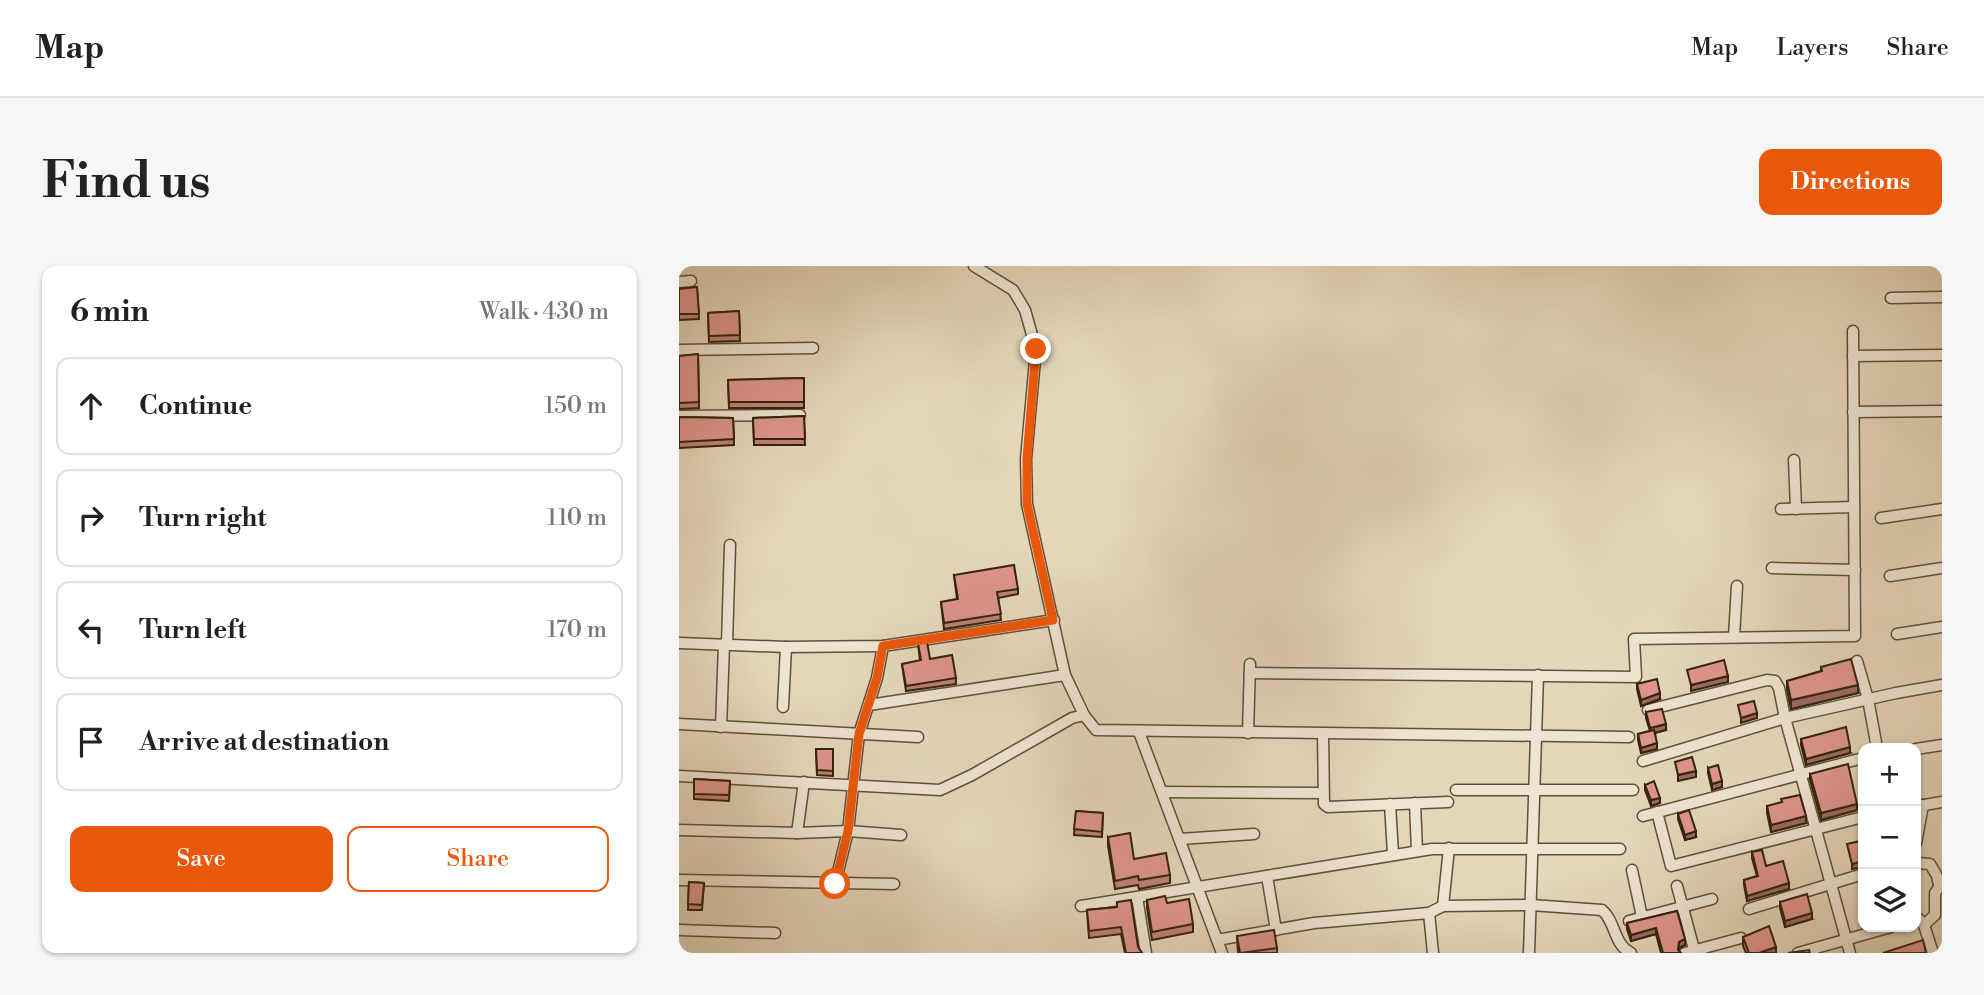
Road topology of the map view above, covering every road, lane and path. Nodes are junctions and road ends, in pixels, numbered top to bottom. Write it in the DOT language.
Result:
graph roads {
  1 [pos="974,266"];
  2 [pos="691,281"];
  3 [pos="679,282"];
  4 [pos="1942,297"];
  5 [pos="1891,298"];
  6 [pos="1853,331"];
  7 [pos="813,348"];
  8 [pos="679,350"];
  9 [pos="1942,355"];
  10 [pos="1853,356"];
  11 [pos="1942,411"];
  12 [pos="1853,412"];
  13 [pos="800,415"];
  14 [pos="679,416"];
  15 [pos="1794,460"];
  16 [pos="1854,507"];
  17 [pos="1781,509"];
  18 [pos="1796,509"];
  19 [pos="1942,509"];
  20 [pos="1881,518"];
  21 [pos="730,545"];
  22 [pos="1772,568"];
  23 [pos="1942,568"];
  24 [pos="1855,570"];
  25 [pos="1890,576"];
  26 [pos="1737,586"];
  27 [pos="1053,620"];
  28 [pos="1942,627"];
  29 [pos="1897,634"];
  30 [pos="1734,637"];
  31 [pos="679,643"];
  32 [pos="725,644"];
  33 [pos="883,646"];
  34 [pos="786,648"];
  35 [pos="1857,661"];
  36 [pos="1065,675"];
  37 [pos="1538,675"];
  38 [pos="1942,685"];
  39 [pos="1868,699"];
  40 [pos="869,705"];
  41 [pos="783,707"];
  42 [pos="1648,710"];
  43 [pos="1084,715"];
  44 [pos="1785,718"];
  45 [pos="679,724"];
  46 [pos="721,727"];
  47 [pos="1139,732"];
  48 [pos="1248,733"];
  49 [pos="859,734"];
  50 [pos="1323,734"];
  51 [pos="1536,734"];
  52 [pos="918,737"];
  53 [pos="1629,737"];
  54 [pos="1876,743"];
  55 [pos="1942,745"];
  56 [pos="1921,748"];
  57 [pos="1858,759"];
  58 [pos="1643,761"];
  59 [pos="1800,773"];
  60 [pos="679,776"];
  61 [pos="804,782"];
  62 [pos="854,785"];
  63 [pos="1456,790"];
  64 [pos="1633,790"];
  65 [pos="1534,791"];
  66 [pos="1163,792"];
  67 [pos="1322,793"];
  68 [pos="1448,802"];
  69 [pos="1942,802"];
  70 [pos="1415,803"];
  71 [pos="1390,804"];
  72 [pos="1921,806"];
  73 [pos="1657,812"];
  74 [pos="1643,816"];
  75 [pos="1858,818"];
  76 [pos="679,830"];
  77 [pos="1815,830"];
  78 [pos="848,831"];
  79 [pos="797,833"];
  80 [pos="1254,834"];
  81 [pos="901,835"];
  82 [pos="1180,839"];
  83 [pos="1449,848"];
  84 [pos="1532,849"];
  85 [pos="1620,849"];
  86 [pos="1417,850"];
  87 [pos="1394,854"];
  88 [pos="1921,863"];
  89 [pos="1632,870"];
  90 [pos="1858,875"];
  91 [pos="1267,876"];
  92 [pos="679,880"];
  93 [pos="1831,883"];
  94 [pos="835,884"];
  95 [pos="894,884"];
  96 [pos="1940,884"];
  97 [pos="1678,886"];
  98 [pos="1198,888"];
  99 [pos="1137,897"];
  100 [pos="1712,899"];
  101 [pos="1531,905"];
  102 [pos="1081,906"];
  103 [pos="1443,906"];
  104 [pos="1683,906"];
  105 [pos="1749,909"];
  106 [pos="1429,913"];
  107 [pos="1642,917"];
  108 [pos="1629,920"];
  109 [pos="1921,922"];
  110 [pos="1921,924"];
  111 [pos="679,930"];
  112 [pos="1276,930"];
  113 [pos="1873,932"];
  114 [pos="775,933"];
  115 [pos="1741,938"];
  116 [pos="1847,939"];
  117 [pos="1217,940"];
  118 [pos="1616,950"];
  119 [pos="1691,952"];
  120 [pos="1146,953"];
  121 [pos="1222,953"];
  122 [pos="1433,953"];
  123 [pos="1529,953"];
  124 [pos="1631,953"];
  125 [pos="1798,953"];
  126 [pos="1850,953"];
  127 [pos="1933,953"];
  1 -- 27 [label="street"];
  2 -- 3 [label="street"];
  4 -- 5 [label="street"];
  6 -- 10 [label="street"];
  7 -- 8 [label="street"];
  9 -- 10 [label="street"];
  10 -- 12 [label="street"];
  11 -- 12 [label="street"];
  12 -- 16 [label="street"];
  13 -- 14 [label="street"];
  15 -- 18 [label="street"];
  16 -- 18 [label="street"];
  16 -- 24 [label="street"];
  17 -- 18 [label="street"];
  19 -- 20 [label="street"];
  21 -- 32 [label="street"];
  22 -- 24 [label="street"];
  23 -- 25 [label="street"];
  24 -- 30 [label="street"];
  26 -- 30 [label="street"];
  27 -- 33 [label="street"];
  27 -- 36 [label="street"];
  28 -- 29 [label="street"];
  30 -- 37 [label="street"];
  31 -- 32 [label="street"];
  32 -- 34 [label="street"];
  32 -- 46 [label="street"];
  33 -- 34 [label="street"];
  33 -- 40 [label="street"];
  34 -- 41 [label="street"];
  35 -- 39 [label="street"];
  36 -- 40 [label="street"];
  36 -- 43 [label="street"];
  37 -- 48 [label="street"];
  37 -- 51 [label="street"];
  38 -- 39 [label="street"];
  39 -- 44 [label="street"];
  39 -- 54 [label="street"];
  40 -- 49 [label="street"];
  42 -- 44 [label="street"];
  43 -- 47 [label="street"];
  43 -- 62 [label="street"];
  44 -- 58 [label="street"];
  44 -- 59 [label="street"];
  45 -- 46 [label="street"];
  46 -- 49 [label="street"];
  47 -- 48 [label="street"];
  47 -- 66 [label="street"];
  48 -- 50 [label="street"];
  49 -- 52 [label="street"];
  49 -- 62 [label="street"];
  50 -- 51 [label="street"];
  50 -- 67 [label="street"];
  51 -- 53 [label="street"];
  51 -- 65 [label="street"];
  55 -- 56 [label="street"];
  57 -- 59 [label="street"];
  59 -- 73 [label="street"];
  59 -- 77 [label="street"];
  60 -- 61 [label="street"];
  61 -- 62 [label="street"];
  61 -- 79 [label="street"];
  62 -- 78 [label="street"];
  63 -- 65 [label="street"];
  64 -- 65 [label="street"];
  65 -- 84 [label="street"];
  66 -- 67 [label="street"];
  66 -- 82 [label="street"];
  67 -- 71 [label="street"];
  68 -- 70 [label="street"];
  69 -- 72 [label="street"];
  70 -- 71 [label="street"];
  70 -- 86 [label="street"];
  71 -- 87 [label="street"];
  73 -- 74 [label="street"];
  73 -- 77 [label="street"];
  75 -- 77 [label="street"];
  76 -- 79 [label="street"];
  77 -- 93 [label="street"];
  78 -- 79 [label="street"];
  78 -- 81 [label="street"];
  78 -- 94 [label="street"];
  80 -- 82 [label="street"];
  82 -- 98 [label="street"];
  83 -- 84 [label="street"];
  83 -- 86 [label="street"];
  83 -- 103 [label="street"];
  84 -- 85 [label="street"];
  84 -- 101 [label="street"];
  86 -- 87 [label="street"];
  87 -- 91 [label="street"];
  88 -- 96 [label="street"];
  89 -- 107 [label="street"];
  90 -- 93 [label="street"];
  91 -- 98 [label="street"];
  91 -- 112 [label="street"];
  92 -- 94 [label="street"];
  93 -- 105 [label="street"];
  93 -- 116 [label="street"];
  94 -- 95 [label="street"];
  96 -- 109 [label="street"];
  97 -- 104 [label="street"];
  98 -- 99 [label="street"];
  98 -- 117 [label="street"];
  99 -- 102 [label="street"];
  99 -- 120 [label="street"];
  100 -- 104 [label="street"];
  101 -- 103 [label="street"];
  101 -- 118 [label="street"];
  101 -- 123 [label="street"];
  103 -- 106 [label="street"];
  104 -- 107 [label="street"];
  104 -- 119 [label="street"];
  106 -- 112 [label="street"];
  106 -- 122 [label="street"];
  107 -- 108 [label="street"];
  110 -- 127 [label="street"];
  111 -- 114 [label="street"];
  112 -- 117 [label="street"];
  113 -- 116 [label="street"];
  115 -- 119 [label="street"];
  116 -- 125 [label="street"];
  116 -- 126 [label="street"];
  117 -- 121 [label="street"];
  118 -- 124 [label="street"];
}
